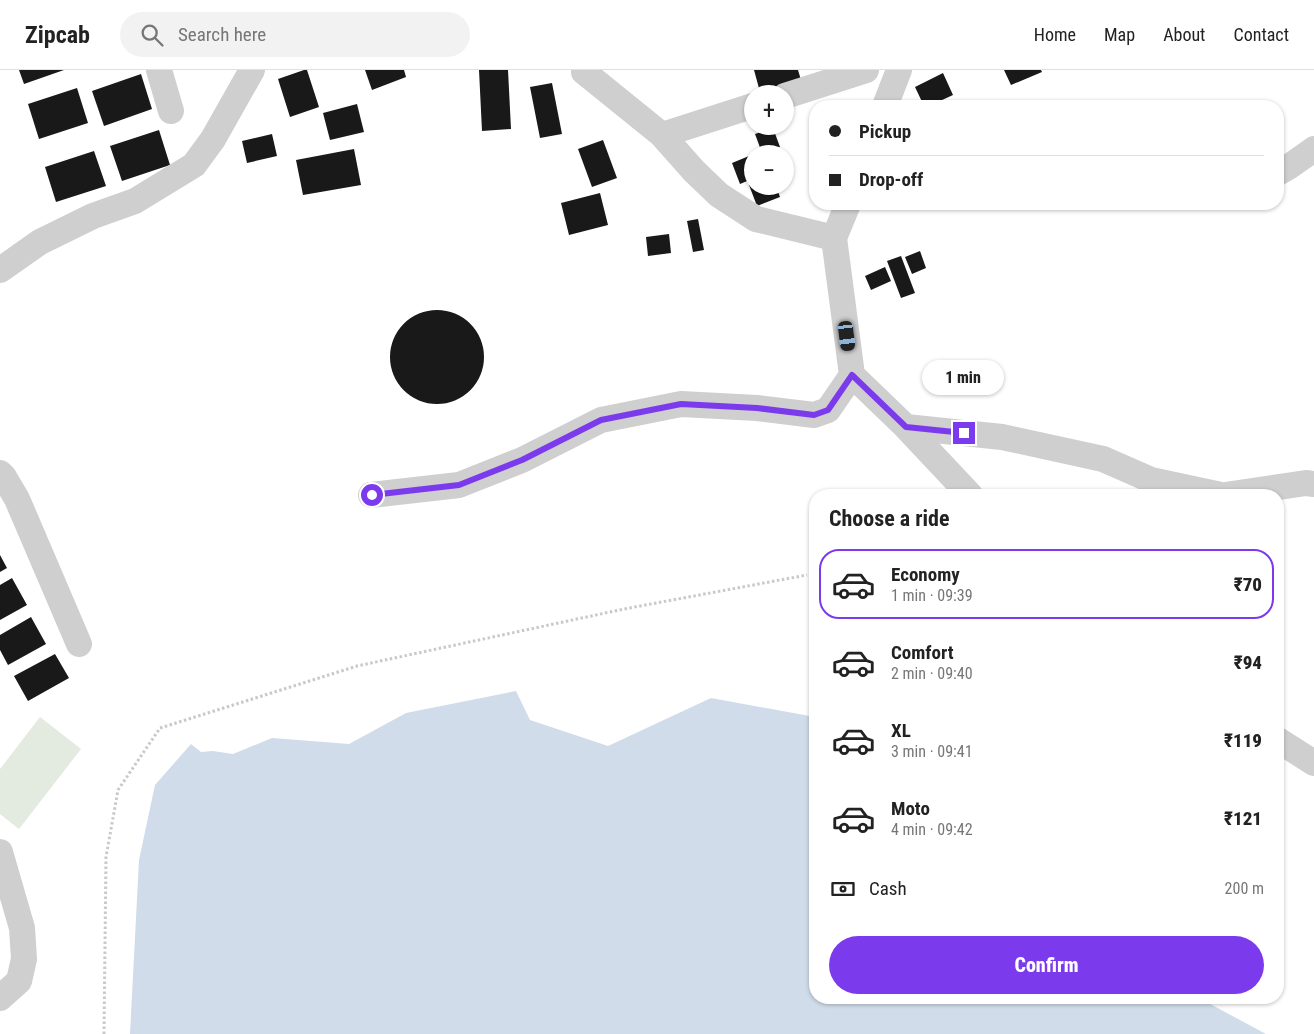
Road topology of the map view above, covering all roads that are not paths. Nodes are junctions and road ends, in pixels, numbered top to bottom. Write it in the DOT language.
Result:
graph roads {
  1 [pos="159,70"];
  2 [pos="252,70"];
  3 [pos="866,70"];
  4 [pos="899,70"];
  5 [pos="582,71"];
  6 [pos="794,93"];
  7 [pos="887,100"];
  8 [pos="744,109"];
  9 [pos="171,111"];
  10 [pos="662,135"];
  11 [pos="1314,149"];
  12 [pos="1284,170"];
  13 [pos="846,210"];
  14 [pos="834,238"];
  15 [pos="0,270"];
  16 [pos="852,375"];
  17 [pos="906,427"];
  18 [pos="0,473"];
  19 [pos="1314,484"];
  20 [pos="964,489"];
  21 [pos="1194,489"];
  22 [pos="1268,489"];
  23 [pos="372,495"];
  24 [pos="79,644"];
  25 [pos="1284,744"];
  26 [pos="1314,763"];
  27 [pos="0,852"];
  28 [pos="0,998"];
  1 -- 9 [label="street"];
  2 -- 15 [label="street"];
  3 -- 6 [label="street"];
  4 -- 7 [label="street"];
  5 -- 10 [label="street"];
  8 -- 10 [label="street"];
  10 -- 14 [label="street"];
  11 -- 12 [label="street"];
  13 -- 14 [label="street"];
  14 -- 16 [label="street"];
  16 -- 17 [label="street"];
  16 -- 23 [label="street"];
  17 -- 20 [label="street"];
  17 -- 21 [label="street"];
  18 -- 24 [label="street"];
  19 -- 22 [label="street"];
  25 -- 26 [label="street"];
  27 -- 28 [label="street"];
}
